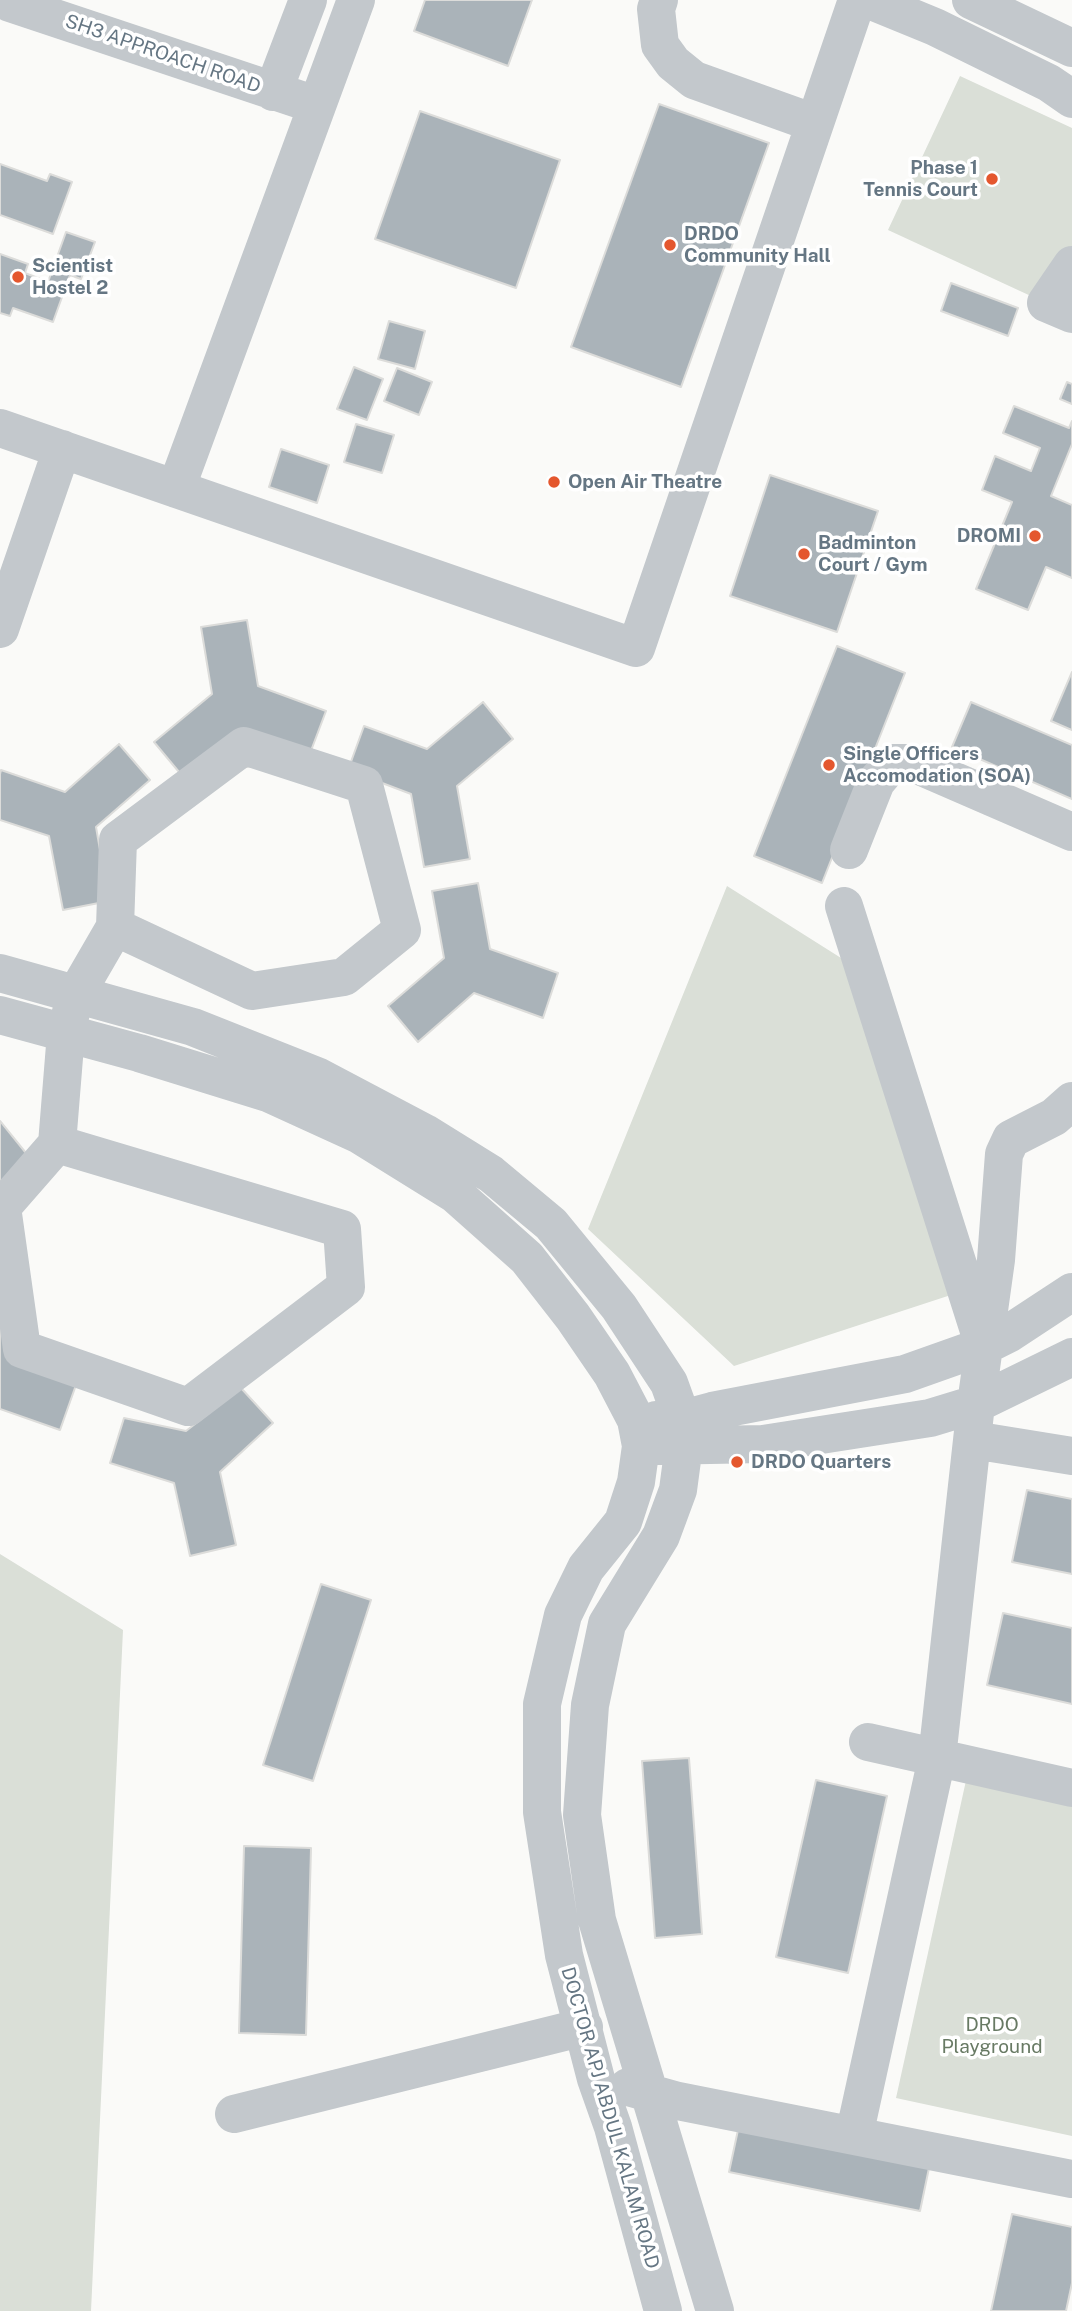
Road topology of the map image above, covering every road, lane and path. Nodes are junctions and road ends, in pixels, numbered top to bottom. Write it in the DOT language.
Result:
graph roads {
  1 [pos="308,0"];
  2 [pos="356,0"];
  3 [pos="659,0"];
  4 [pos="857,0"];
  5 [pos="869,0"];
  6 [pos="971,0"];
  7 [pos="10,3"];
  8 [pos="1072,48"];
  9 [pos="274,92"];
  10 [pos="1072,99"];
  11 [pos="316,105"];
  12 [pos="814,123"];
  13 [pos="1072,265"];
  14 [pos="1072,314"];
  15 [pos="0,428"];
  16 [pos="62,449"];
  17 [pos="176,489"];
  18 [pos="0,629"];
  19 [pos="1072,832"];
  20 [pos="849,850"];
  21 [pos="844,906"];
  22 [pos="115,927"];
  23 [pos="0,974"];
  24 [pos="75,996"];
  25 [pos="0,1015"];
  26 [pos="66,1033"];
  27 [pos="1072,1101"];
  28 [pos="57,1144"];
  29 [pos="1072,1292"];
  30 [pos="984,1346"];
  31 [pos="1072,1357"];
  32 [pos="974,1422"];
  33 [pos="683,1432"];
  34 [pos="639,1433"];
  35 [pos="1072,1457"];
  36 [pos="868,1742"];
  37 [pos="937,1758"];
  38 [pos="1072,1788"];
  39 [pos="584,2027"];
  40 [pos="596,2078"];
  41 [pos="649,2093"];
  42 [pos="234,2114"];
  43 [pos="855,2136"];
  44 [pos="1072,2179"];
  45 [pos="663,2311"];
  46 [pos="715,2311"];
  1 -- 9 [label="street"];
  2 -- 11 [label="street"];
  3 -- 12 [label="street"];
  4 -- 12 [label="street"];
  5 -- 10 [label="street"];
  6 -- 8 [label="street"];
  7 -- 9 [label="street, SH3 APPROACH ROAD"];
  9 -- 11 [label="street, SH3 APPROACH ROAD"];
  11 -- 17 [label="street"];
  12 -- 17 [label="street"];
  13 -- 14 [label="street"];
  15 -- 16 [label="street"];
  16 -- 17 [label="street"];
  16 -- 18 [label="street"];
  19 -- 20 [label="street"];
  21 -- 30 [label="street"];
  22 -- 22 [label="street"];
  22 -- 24 [label="street"];
  23 -- 24 [label="street"];
  24 -- 26 [label="street"];
  24 -- 33 [label="street"];
  25 -- 26 [label="street"];
  26 -- 28 [label="street"];
  26 -- 34 [label="street"];
  27 -- 30 [label="street"];
  28 -- 28 [label="street"];
  29 -- 30 [label="street"];
  30 -- 32 [label="street"];
  30 -- 33 [label="street"];
  31 -- 32 [label="street"];
  32 -- 33 [label="street"];
  32 -- 35 [label="street"];
  32 -- 37 [label="street"];
  33 -- 34 [label="street"];
  33 -- 41 [label="street"];
  34 -- 39 [label="street, DOCTOR APJ ABDUL KALAM ROAD"];
  36 -- 37 [label="street"];
  37 -- 38 [label="street"];
  37 -- 43 [label="street"];
  39 -- 40 [label="street, DOCTOR APJ ABDUL KALAM ROAD"];
  39 -- 42 [label="street"];
  40 -- 41 [label="street"];
  40 -- 45 [label="street, DOCTOR APJ ABDUL KALAM ROAD"];
  41 -- 43 [label="street"];
  41 -- 46 [label="street"];
  43 -- 44 [label="street"];
}
